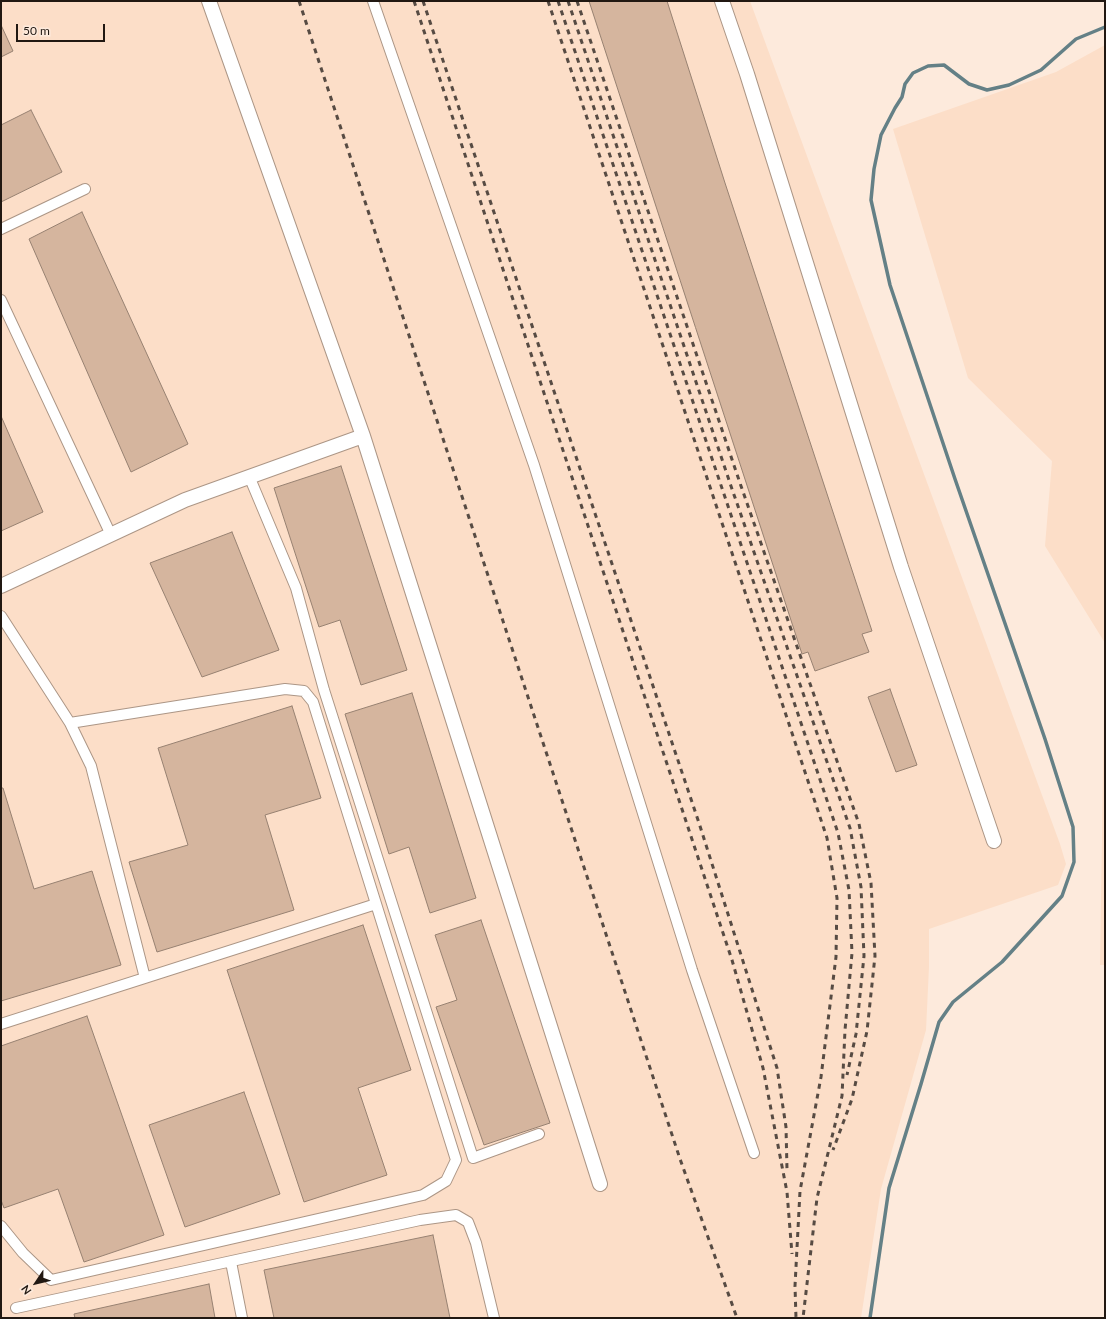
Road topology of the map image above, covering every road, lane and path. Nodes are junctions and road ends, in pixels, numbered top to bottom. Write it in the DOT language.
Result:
graph roads {
  1 [pos="209,1"];
  2 [pos="373,1"];
  3 [pos="722,1"];
  4 [pos="85,189"];
  5 [pos="1,229"];
  6 [pos="1,300"];
  7 [pos="363,436"];
  8 [pos="249,476"];
  9 [pos="111,535"];
  10 [pos="1,586"];
  11 [pos="1,616"];
  12 [pos="70,723"];
  13 [pos="994,841"];
  14 [pos="376,904"];
  15 [pos="145,978"];
  16 [pos="1,1024"];
  17 [pos="538,1134"];
  18 [pos="754,1153"];
  19 [pos="600,1184"];
  20 [pos="1,1226"];
  21 [pos="231,1262"];
  22 [pos="16,1308"];
  23 [pos="242,1318"];
  24 [pos="494,1318"];
  1 -- 7 [label="street"];
  2 -- 18 [label="street"];
  3 -- 13 [label="street"];
  4 -- 5 [label="street"];
  6 -- 9 [label="street"];
  7 -- 8 [label="street"];
  7 -- 19 [label="street"];
  8 -- 9 [label="street"];
  8 -- 17 [label="street"];
  9 -- 10 [label="street"];
  11 -- 12 [label="street"];
  12 -- 14 [label="street"];
  12 -- 15 [label="street"];
  14 -- 15 [label="street"];
  14 -- 20 [label="street"];
  15 -- 16 [label="street"];
  21 -- 22 [label="street"];
  21 -- 23 [label="street"];
  21 -- 24 [label="street"];
}
